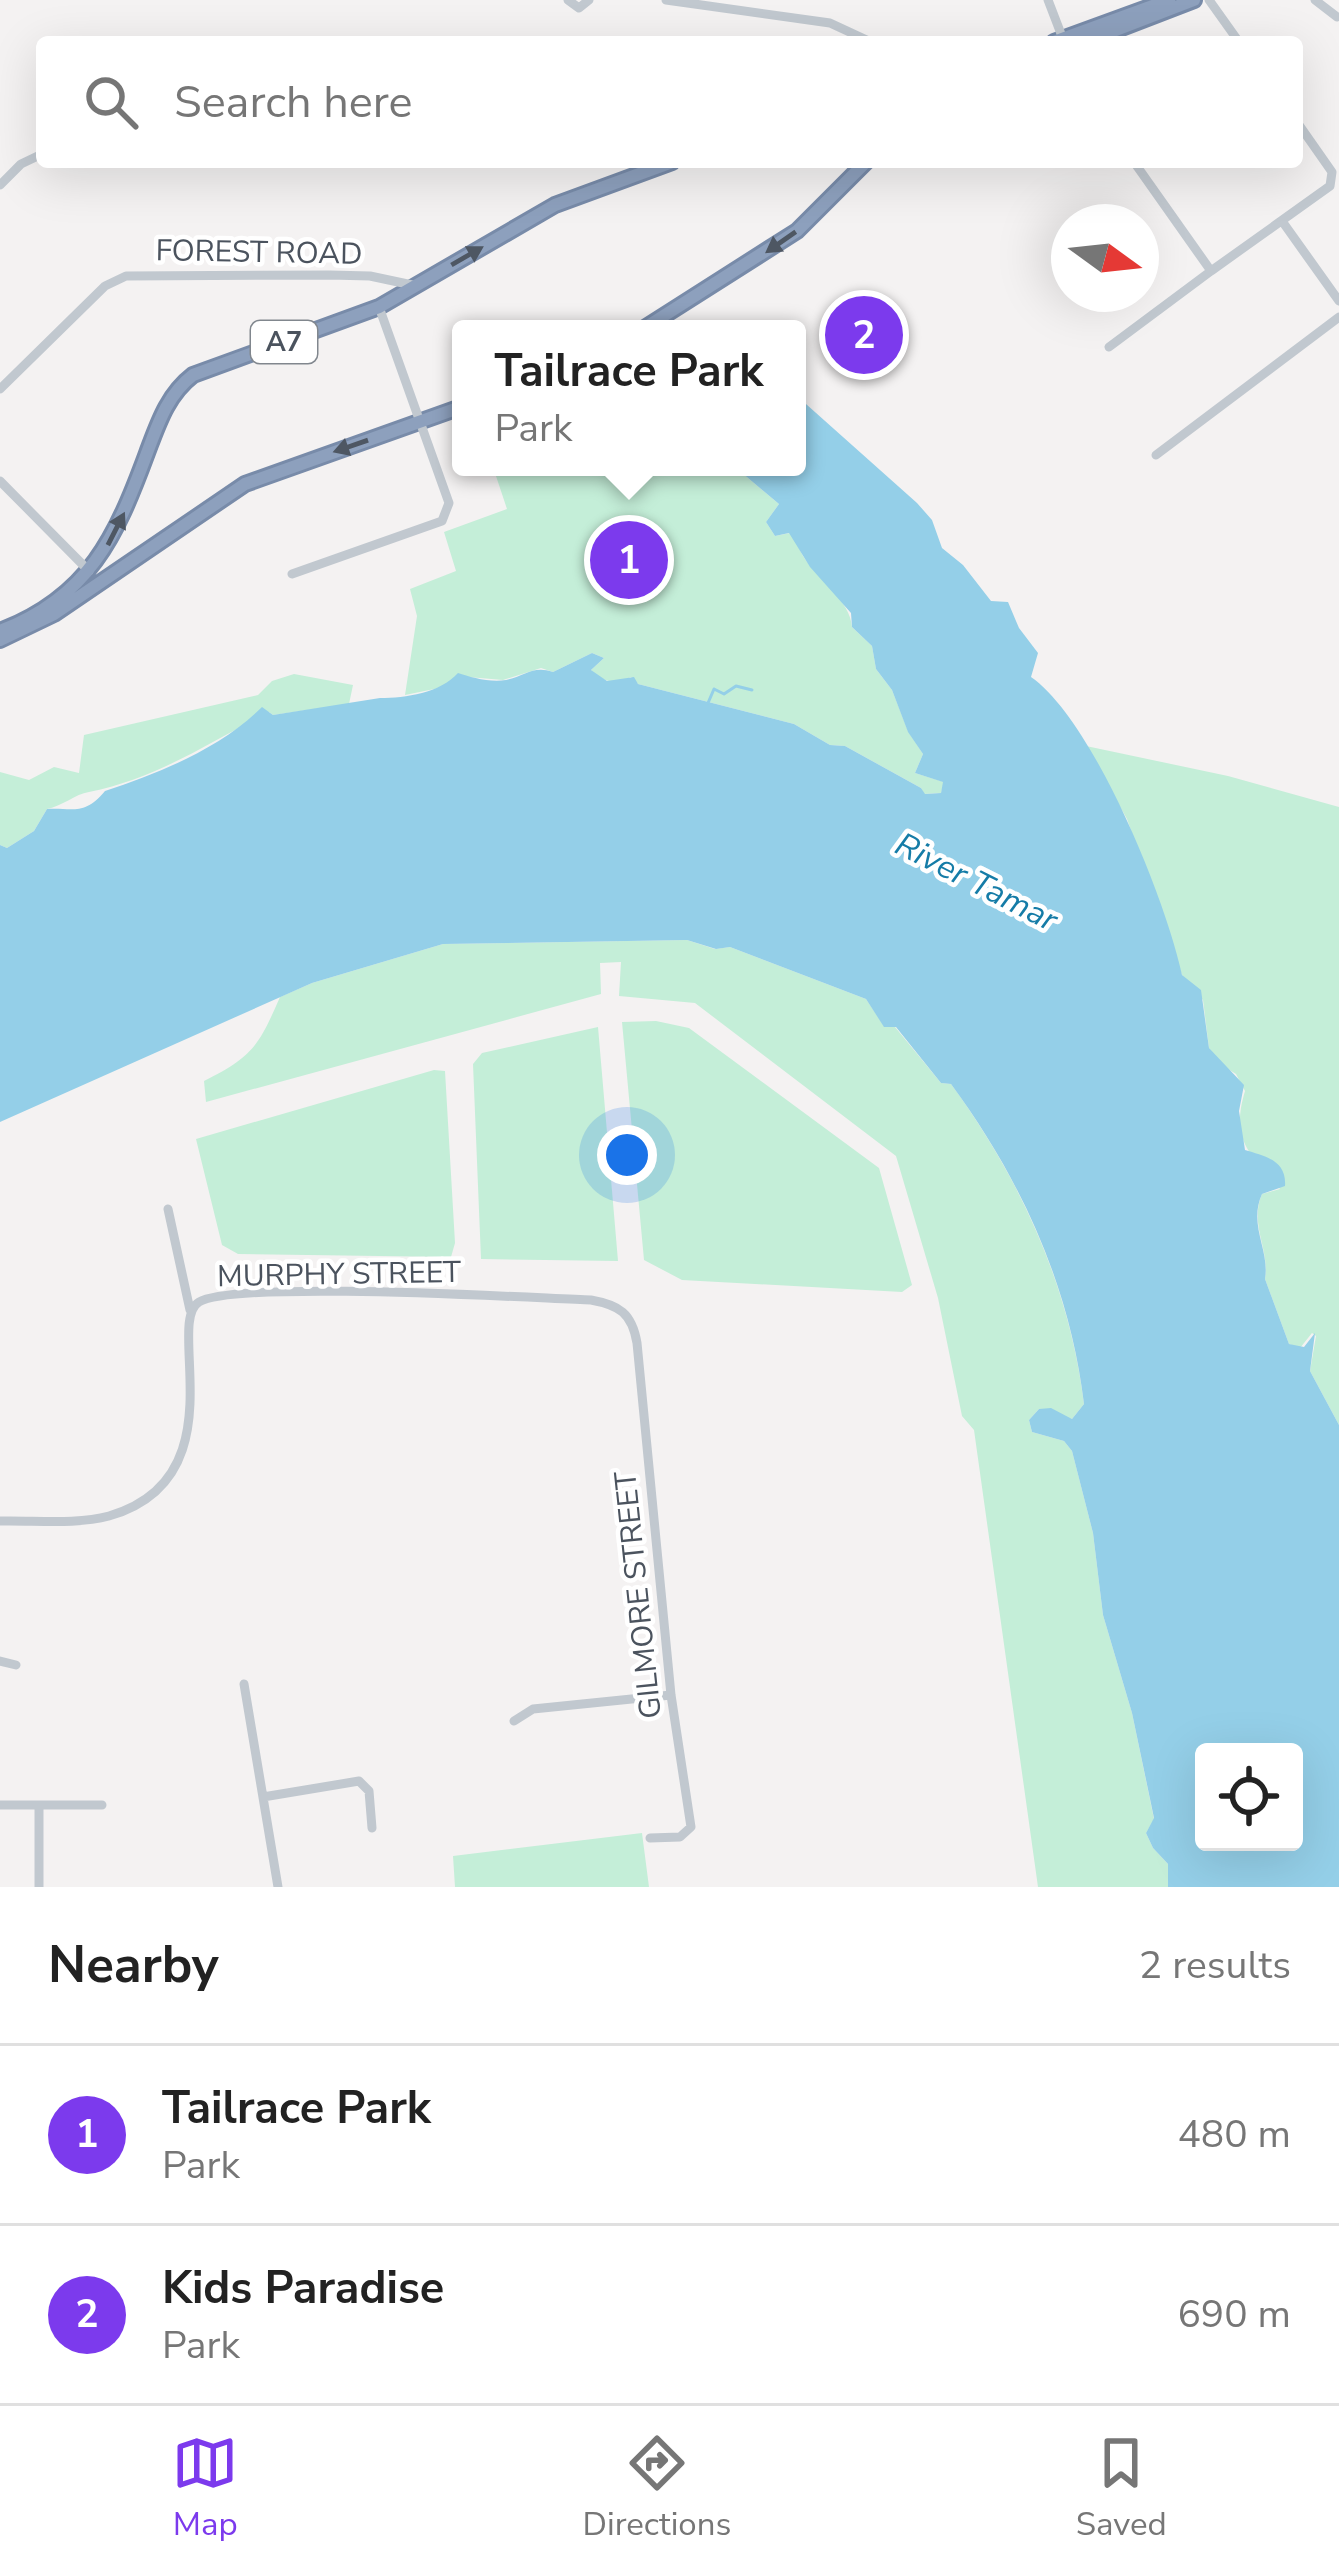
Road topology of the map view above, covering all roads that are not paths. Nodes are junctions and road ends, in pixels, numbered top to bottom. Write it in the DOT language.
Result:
graph roads {
  1 [pos="568,0"];
  2 [pos="589,0"];
  3 [pos="665,0"];
  4 [pos="1048,0"];
  5 [pos="1169,0"];
  6 [pos="1194,0"];
  7 [pos="1209,0"];
  8 [pos="1315,0"];
  9 [pos="1337,17"];
  10 [pos="858,36"];
  11 [pos="1058,36"];
  12 [pos="1070,36"];
  13 [pos="1101,36"];
  14 [pos="1235,36"];
  15 [pos="1303,130"];
  16 [pos="36,157"];
  17 [pos="654,168"];
  18 [pos="860,168"];
  19 [pos="1138,168"];
  20 [pos="0,185"];
  21 [pos="1282,221"];
  22 [pos="1211,272"];
  23 [pos="384,279"];
  24 [pos="417,286"];
  25 [pos="1339,301"];
  26 [pos="384,303"];
  27 [pos="1339,317"];
  28 [pos="657,320"];
  29 [pos="1109,346"];
  30 [pos="0,389"];
  31 [pos="452,410"];
  32 [pos="421,421"];
  33 [pos="1156,455"];
  34 [pos="0,481"];
  35 [pos="89,571"];
  36 [pos="292,574"];
  37 [pos="0,636"];
  38 [pos="168,1209"];
  39 [pos="190,1310"];
  40 [pos="626,1312"];
  41 [pos="0,1520"];
  42 [pos="0,1661"];
  43 [pos="16,1665"];
  44 [pos="244,1684"];
  45 [pos="671,1695"];
  46 [pos="514,1721"];
  47 [pos="263,1797"];
  48 [pos="0,1805"];
  49 [pos="39,1805"];
  50 [pos="102,1805"];
  51 [pos="372,1828"];
  52 [pos="650,1838"];
  53 [pos="39,1887"];
  54 [pos="278,1887"];
  1 -- 2 [label="street"];
  3 -- 10 [label="street"];
  4 -- 11 [label="street"];
  5 -- 12 [label="highway"];
  6 -- 13 [label="highway"];
  7 -- 14 [label="street"];
  8 -- 9 [label="street"];
  15 -- 21 [label="street"];
  16 -- 20 [label="street"];
  24 -- 17 [label="highway, A7, one-way"];
  18 -- 28 [label="highway, one-way"];
  19 -- 22 [label="street"];
  21 -- 22 [label="street"];
  21 -- 25 [label="street"];
  22 -- 29 [label="street"];
  23 -- 24 [label="street, FOREST ROAD"];
  23 -- 26 [label="street"];
  23 -- 30 [label="street, FOREST ROAD"];
  24 -- 26 [label="highway, A7"];
  26 -- 32 [label="street"];
  35 -- 26 [label="highway, A7, one-way"];
  27 -- 33 [label="street"];
  31 -- 32 [label="highway, A7"];
  32 -- 36 [label="street"];
  32 -- 37 [label="highway, A7, one-way"];
  34 -- 35 [label="street"];
  35 -- 37 [label="highway, A7"];
  38 -- 39 [label="street"];
  39 -- 40 [label="street, MURPHY STREET"];
  39 -- 41 [label="street, MURPHY STREET"];
  40 -- 45 [label="street, GILMORE STREET"];
  42 -- 43 [label="street"];
  44 -- 47 [label="street"];
  45 -- 46 [label="street"];
  45 -- 52 [label="street, GILMORE STREET"];
  47 -- 51 [label="street"];
  47 -- 54 [label="street"];
  48 -- 49 [label="street"];
  49 -- 50 [label="street"];
  49 -- 53 [label="street"];
}
